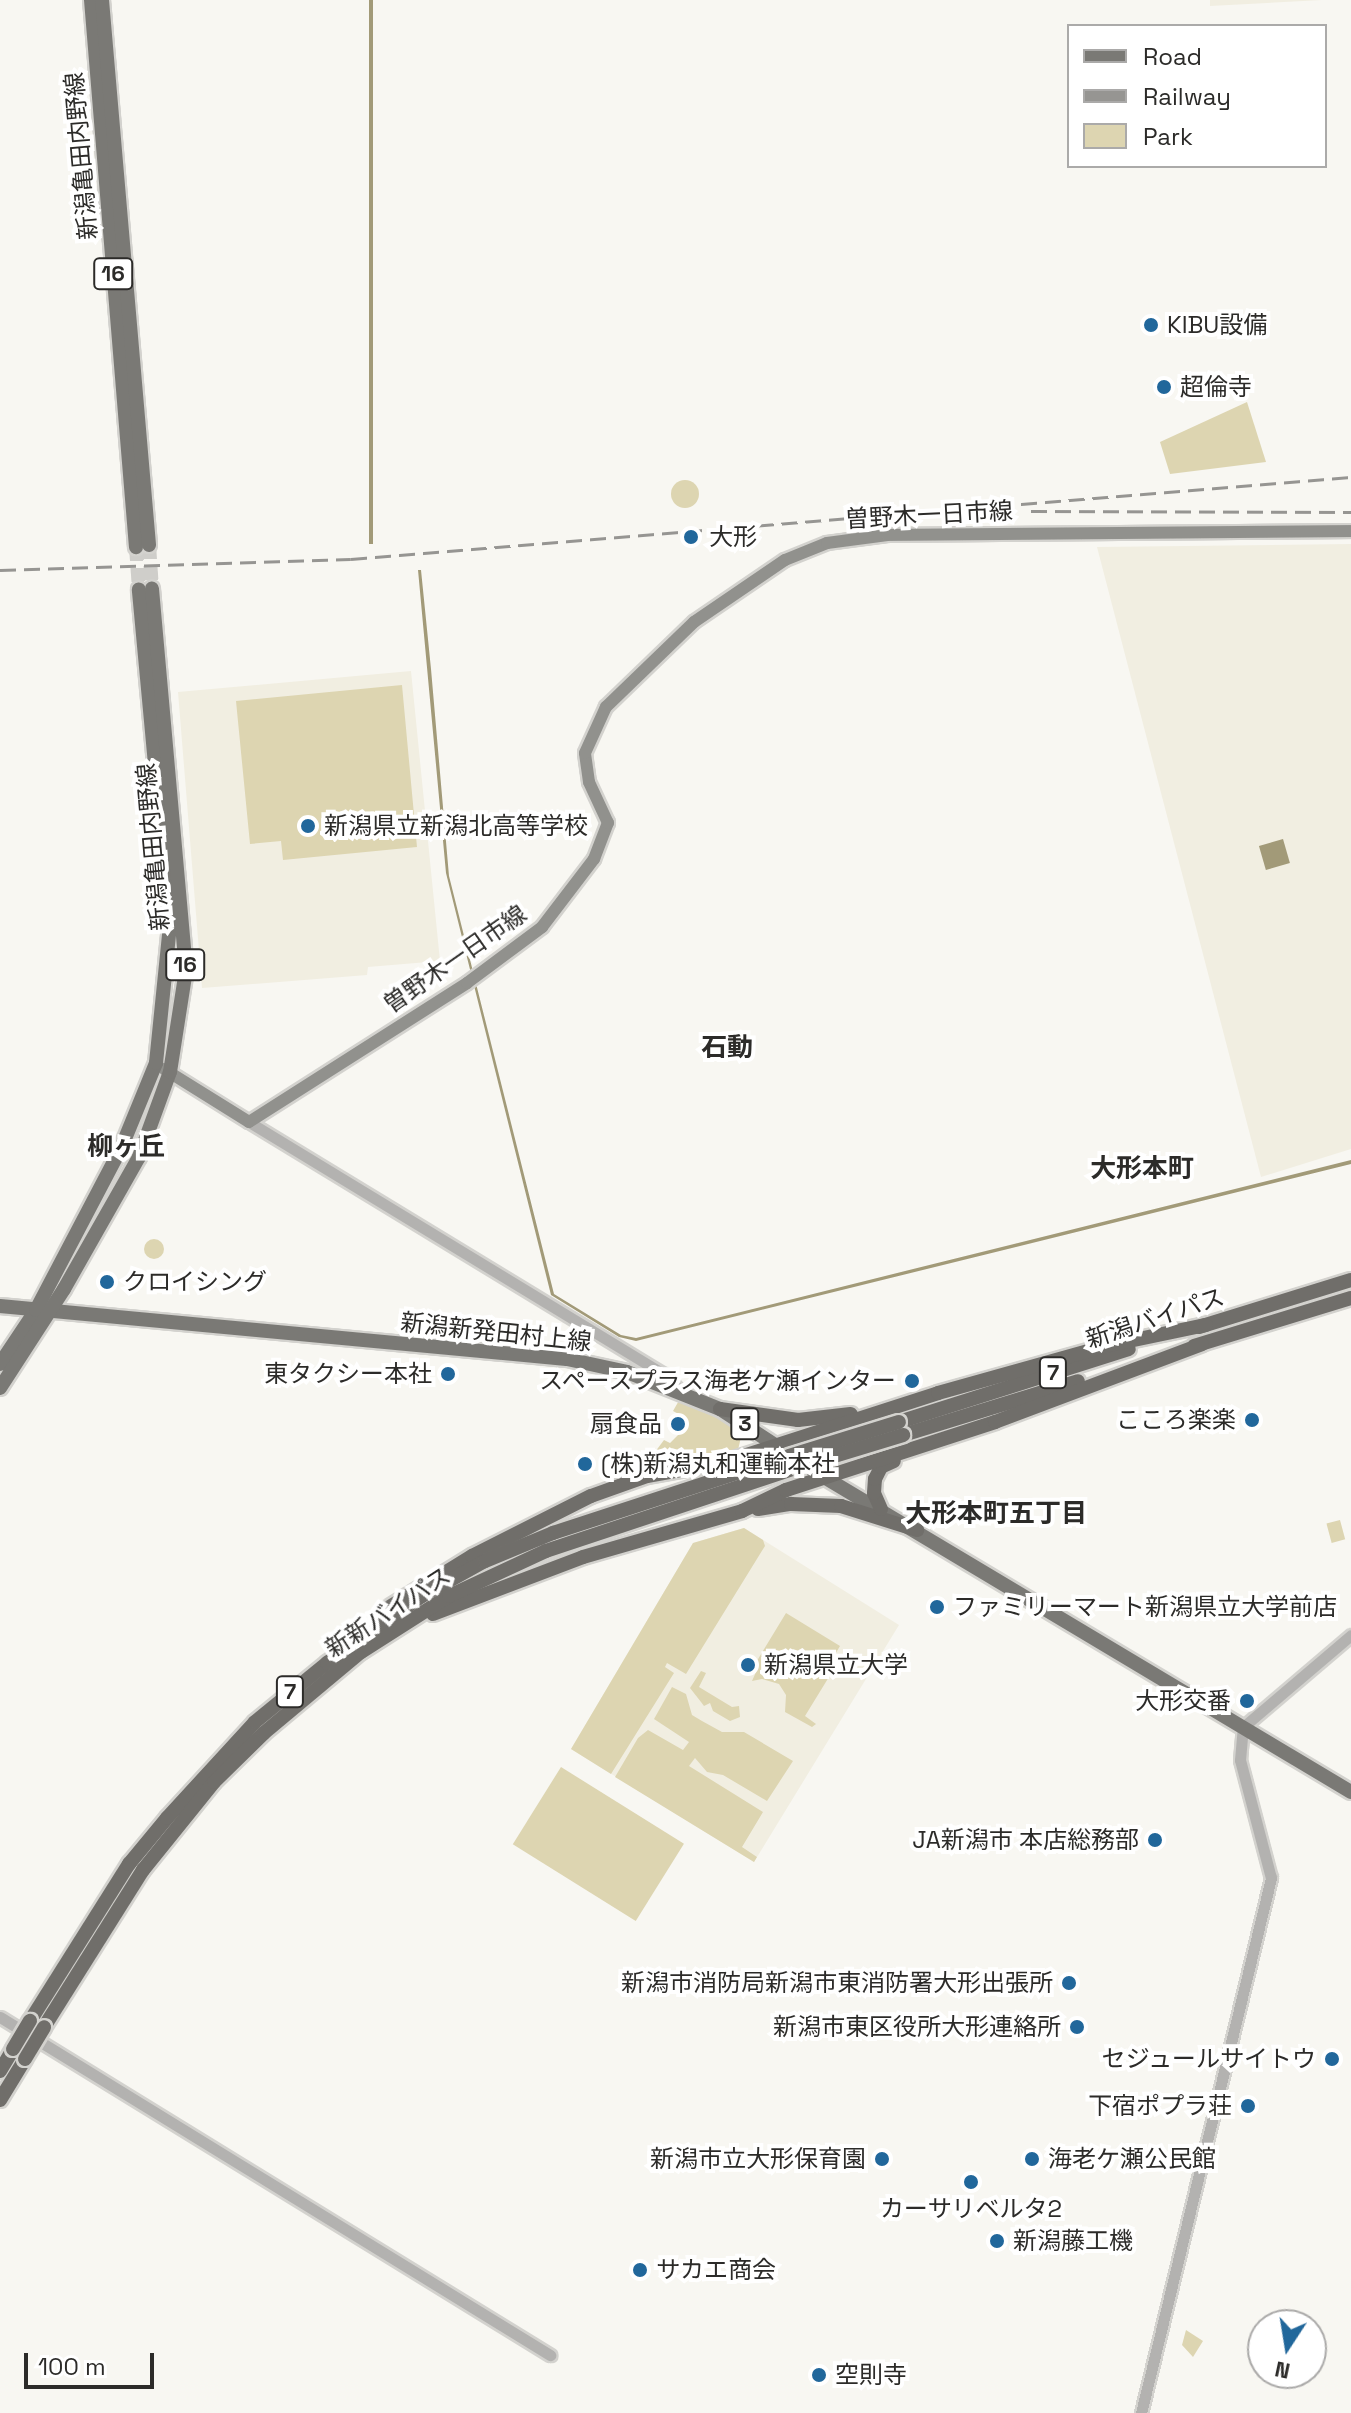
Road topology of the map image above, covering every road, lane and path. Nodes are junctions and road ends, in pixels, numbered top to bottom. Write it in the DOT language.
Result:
graph roads {
  1 [pos="91,0"];
  2 [pos="102,0"];
  3 [pos="1351,531"];
  4 [pos="156,1063"];
  5 [pos="170,1072"];
  6 [pos="249,1122"];
  7 [pos="1351,1280"];
  8 [pos="1351,1298"];
  9 [pos="0,1306"];
  10 [pos="43,1310"];
  11 [pos="1206,1325"];
  12 [pos="1202,1344"];
  13 [pos="0,1364"];
  14 [pos="0,1388"];
  15 [pos="683,1394"];
  16 [pos="720,1409"];
  17 [pos="887,1409"];
  18 [pos="901,1428"];
  19 [pos="976,1428"];
  20 [pos="789,1456"];
  21 [pos="824,1477"];
  22 [pos="662,1504"];
  23 [pos="881,1509"];
  24 [pos="742,1511"];
  25 [pos="917,1530"];
  26 [pos="1351,1635"];
  27 [pos="384,1636"];
  28 [pos="327,1663"];
  29 [pos="1243,1727"];
  30 [pos="1351,1792"];
  31 [pos="0,2017"];
  32 [pos="37,2024"];
  33 [pos="19,2054"];
  34 [pos="0,2071"];
  35 [pos="0,2100"];
  36 [pos="550,2355"];
  37 [pos="1141,2413"];
  1 -- 2 [label="main road, 新潟亀田内野線 / 16"];
  3 -- 6 [label="main road, 曽野木一日市線"];
  4 -- 5 [label="main road"];
  4 -- 5 [label="main road, 新潟亀田内野線 / 16"];
  4 -- 10 [label="main road, 新潟亀田内野線 / 16"];
  5 -- 6 [label="main road"];
  5 -- 10 [label="main road, 新潟亀田内野線 / 16"];
  6 -- 15 [label="street"];
  7 -- 11 [label="highway, 新潟バイパス / 7"];
  8 -- 12 [label="highway, 新潟バイパス / 7"];
  9 -- 10 [label="main road, 3"];
  10 -- 13 [label="main road"];
  10 -- 14 [label="main road"];
  10 -- 15 [label="main road, 新潟新発田村上線 / 3"];
  11 -- 17 [label="highway"];
  11 -- 18 [label="highway, 新潟バイパス / 7"];
  12 -- 18 [label="highway, 新潟バイパス / 7"];
  12 -- 19 [label="highway"];
  15 -- 16 [label="main road, 新潟新発田村上線 / 3"];
  16 -- 17 [label="highway"];
  16 -- 20 [label="main road, 新潟新発田村上線 / 3"];
  17 -- 20 [label="highway"];
  18 -- 20 [label="highway, 新潟バイパス / 7, bridge"];
  19 -- 21 [label="highway"];
  19 -- 23 [label="highway"];
  20 -- 21 [label="main road, 新潟新発田村上線 / 3"];
  20 -- 22 [label="highway, 新新バイパス / 7"];
  20 -- 28 [label="highway"];
  21 -- 23 [label="main road, 新潟新発田村上線 / 3"];
  21 -- 24 [label="highway"];
  22 -- 27 [label="highway, 新新バイパス / 7"];
  22 -- 28 [label="highway, 新新バイパス / 7"];
  23 -- 25 [label="main road, 新潟新発田村上線 / 3"];
  24 -- 25 [label="highway"];
  24 -- 27 [label="highway"];
  25 -- 29 [label="main road, 新潟新発田村上線 / 3"];
  26 -- 29 [label="street"];
  27 -- 32 [label="highway, 新新バイパス / 7"];
  28 -- 32 [label="highway, 新新バイパス / 7"];
  29 -- 30 [label="main road, 新潟新発田村上線 / 3"];
  29 -- 37 [label="street"];
  31 -- 36 [label="street"];
  32 -- 33 [label="highway, 新新バイパス / 7, bridge"];
  33 -- 34 [label="highway, 新新バイパス / 7"];
  33 -- 35 [label="highway, 新新バイパス / 7"];
}
